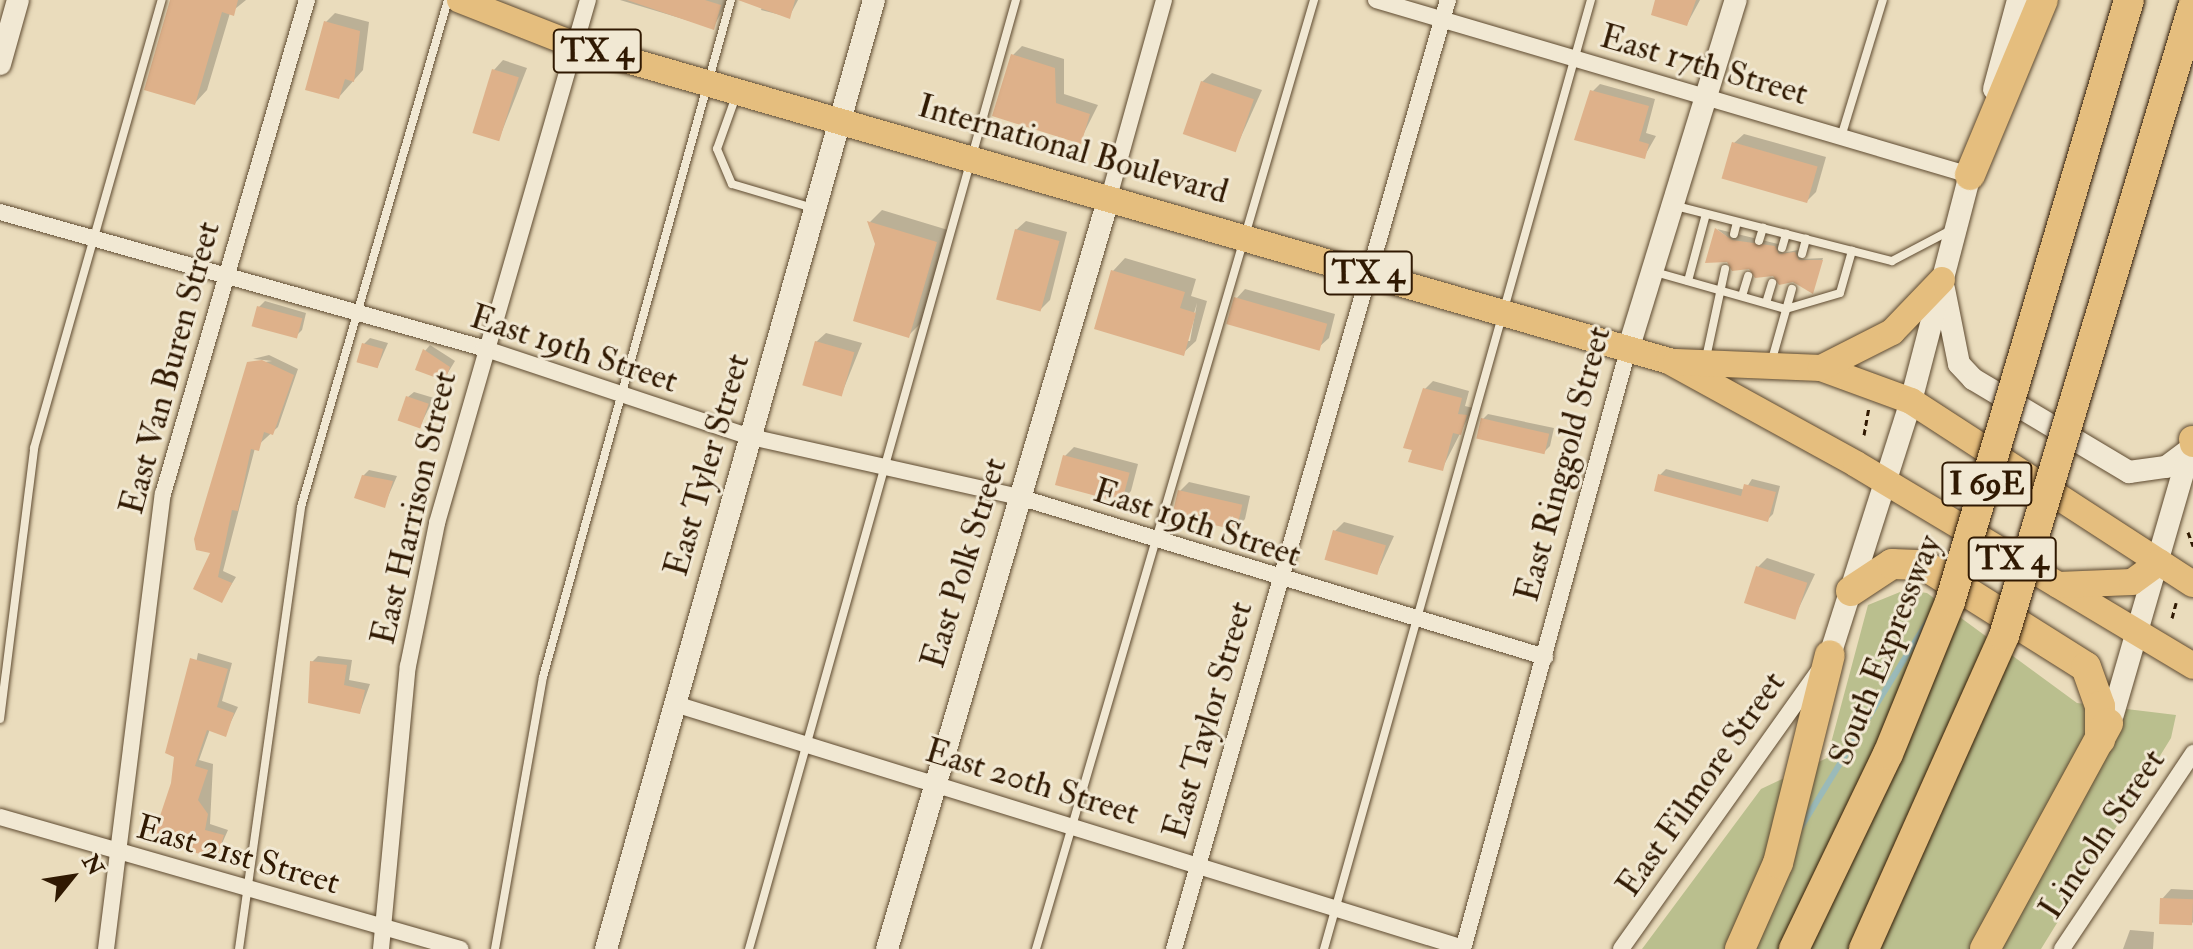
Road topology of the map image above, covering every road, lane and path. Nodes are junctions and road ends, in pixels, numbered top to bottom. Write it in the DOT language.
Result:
graph roads {
  1 [pos="18,0"];
  2 [pos="162,0"];
  3 [pos="307,0"];
  4 [pos="448,0"];
  5 [pos="460,0"];
  6 [pos="588,0"];
  7 [pos="731,0"];
  8 [pos="874,0"];
  9 [pos="1016,0"];
  10 [pos="1164,0"];
  11 [pos="1314,0"];
  12 [pos="1376,0"];
  13 [pos="1448,0"];
  14 [pos="1591,0"];
  15 [pos="1736,0"];
  16 [pos="1883,0"];
  17 [pos="2018,0"];
  18 [pos="2043,0"];
  19 [pos="2129,0"];
  20 [pos="2193,7"];
  21 [pos="1442,19"];
  22 [pos="575,45"];
  23 [pos="1574,58"];
  24 [pos="0,64"];
  25 [pos="707,83"];
  26 [pos="737,91"];
  27 [pos="1711,99"];
  28 [pos="840,121"];
  29 [pos="1841,137"];
  30 [pos="970,154"];
  31 [pos="1970,175"];
  32 [pos="1109,197"];
  33 [pos="1675,206"];
  34 [pos="815,209"];
  35 [pos="0,212"];
  36 [pos="1706,214"];
  37 [pos="1737,222"];
  38 [pos="1957,226"];
  39 [pos="1763,228"];
  40 [pos="1240,234"];
  41 [pos="1734,234"];
  42 [pos="1786,234"];
  43 [pos="98,239"];
  44 [pos="1806,239"];
  45 [pos="1759,241"];
  46 [pos="1782,248"];
  47 [pos="1852,251"];
  48 [pos="1802,254"];
  49 [pos="1725,269"];
  50 [pos="224,272"];
  51 [pos="1365,272"];
  52 [pos="1654,272"];
  53 [pos="1748,276"];
  54 [pos="1942,280"];
  55 [pos="1688,281"];
  56 [pos="1772,283"];
  57 [pos="1792,289"];
  58 [pos="1720,290"];
  59 [pos="1742,296"];
  60 [pos="1766,303"];
  61 [pos="1786,309"];
  62 [pos="1500,310"];
  63 [pos="358,313"];
  64 [pos="483,348"];
  65 [pos="1628,350"];
  66 [pos="1669,361"];
  67 [pos="1705,363"];
  68 [pos="1770,364"];
  69 [pos="1821,368"];
  70 [pos="616,396"];
  71 [pos="1911,401"];
  72 [pos="1870,405"];
  73 [pos="1864,435"];
  74 [pos="751,437"];
  75 [pos="2192,442"];
  76 [pos="889,468"];
  77 [pos="1884,480"];
  78 [pos="1019,497"];
  79 [pos="2183,526"];
  80 [pos="2192,534"];
  81 [pos="1157,542"];
  82 [pos="2193,546"];
  83 [pos="2160,562"];
  84 [pos="1279,582"];
  85 [pos="2054,584"];
  86 [pos="1851,591"];
  87 [pos="2184,593"];
  88 [pos="2172,618"];
  89 [pos="1415,620"];
  90 [pos="2140,637"];
  91 [pos="1830,655"];
  92 [pos="1545,657"];
  93 [pos="2193,666"];
  94 [pos="675,704"];
  95 [pos="0,719"];
  96 [pos="2104,720"];
  97 [pos="809,745"];
  98 [pos="2193,753"];
  99 [pos="934,783"];
  100 [pos="0,817"];
  101 [pos="1069,824"];
  102 [pos="117,850"];
  103 [pos="1198,863"];
  104 [pos="246,888"];
  105 [pos="1337,908"];
  106 [pos="383,929"];
  107 [pos="1463,948"];
  108 [pos="106,949"];
  109 [pos="239,949"];
  110 [pos="381,949"];
  111 [pos="460,949"];
  112 [pos="495,949"];
  113 [pos="606,949"];
  114 [pos="749,949"];
  115 [pos="887,949"];
  116 [pos="1036,949"];
  117 [pos="1174,949"];
  118 [pos="1324,949"];
  119 [pos="1621,949"];
  120 [pos="1740,949"];
  121 [pos="1794,949"];
  122 [pos="1864,949"];
  123 [pos="1985,949"];
  124 [pos="2062,949"];
  1 -- 24 [label="street"];
  2 -- 43 [label="lane"];
  3 -- 50 [label="street, East Van Buren Street"];
  4 -- 63 [label="lane"];
  5 -- 22 [label="main road, International Boulevard / TX 4"];
  6 -- 22 [label="street, East Harrison Street"];
  7 -- 25 [label="lane"];
  8 -- 28 [label="street, East Tyler Street"];
  9 -- 30 [label="lane"];
  10 -- 32 [label="street"];
  11 -- 40 [label="lane"];
  12 -- 21 [label="street, East 17th Street"];
  13 -- 21 [label="street, East Taylor Street"];
  14 -- 23 [label="lane"];
  15 -- 27 [label="street, East Ringgold Street"];
  16 -- 29 [label="lane"];
  17 -- 31 [label="street, South Expressway"];
  18 -- 31 [label="highway"];
  19 -- 121 [label="highway, South Expressway / I 69E, bridge"];
  20 -- 122 [label="highway, I 69E, bridge"];
  21 -- 23 [label="street, East 17th Street"];
  21 -- 51 [label="street, East Taylor Street"];
  22 -- 25 [label="main road, International Boulevard / TX 4"];
  22 -- 64 [label="street, East Harrison Street"];
  23 -- 27 [label="street, East 17th Street"];
  23 -- 62 [label="lane"];
  25 -- 26 [label="main road, International Boulevard / TX 4"];
  25 -- 70 [label="lane"];
  26 -- 28 [label="main road, International Boulevard / TX 4"];
  26 -- 34 [label="lane"];
  27 -- 29 [label="street, East 17th Street"];
  27 -- 33 [label="street, East Ringgold Street"];
  28 -- 30 [label="main road, International Boulevard / TX 4"];
  28 -- 34 [label="street, East Tyler Street"];
  29 -- 31 [label="street, East 17th Street"];
  30 -- 32 [label="main road, International Boulevard / TX 4"];
  30 -- 76 [label="lane"];
  31 -- 38 [label="street, South Expressway"];
  32 -- 40 [label="main road, International Boulevard / TX 4"];
  32 -- 78 [label="street, East Polk Street"];
  33 -- 36 [label="lane"];
  33 -- 52 [label="street, East Ringgold Street"];
  34 -- 74 [label="street, East Tyler Street"];
  35 -- 43 [label="street, East 19th Street"];
  36 -- 37 [label="lane"];
  36 -- 55 [label="lane"];
  37 -- 39 [label="lane"];
  37 -- 41 [label="lane"];
  38 -- 47 [label="lane"];
  38 -- 54 [label="street, South Expressway"];
  39 -- 42 [label="lane"];
  39 -- 45 [label="lane"];
  40 -- 51 [label="main road, International Boulevard / TX 4"];
  40 -- 81 [label="lane"];
  42 -- 44 [label="lane"];
  42 -- 46 [label="lane"];
  43 -- 50 [label="street, East 19th Street"];
  43 -- 95 [label="lane"];
  44 -- 47 [label="lane"];
  44 -- 48 [label="lane"];
  47 -- 61 [label="lane"];
  49 -- 58 [label="lane"];
  50 -- 63 [label="street, East 19th Street"];
  50 -- 102 [label="street, East Van Buren Street"];
  51 -- 62 [label="main road, International Boulevard / TX 4"];
  51 -- 84 [label="street, East Taylor Street"];
  52 -- 55 [label="lane"];
  52 -- 65 [label="street, East Ringgold Street"];
  53 -- 59 [label="lane"];
  54 -- 69 [label="main road"];
  54 -- 71 [label="street, South Expressway"];
  54 -- 75 [label="street"];
  55 -- 58 [label="lane"];
  56 -- 60 [label="lane"];
  57 -- 61 [label="lane"];
  58 -- 59 [label="lane"];
  58 -- 67 [label="lane"];
  59 -- 60 [label="lane"];
  60 -- 61 [label="lane"];
  61 -- 68 [label="lane"];
  62 -- 65 [label="main road, International Boulevard / TX 4"];
  62 -- 89 [label="lane"];
  63 -- 64 [label="street, East 19th Street"];
  63 -- 104 [label="lane"];
  64 -- 70 [label="street, East 19th Street"];
  64 -- 106 [label="street, East Harrison Street"];
  65 -- 66 [label="main road, International Boulevard / TX 4"];
  65 -- 92 [label="street, East Ringgold Street"];
  66 -- 67 [label="main road, International Boulevard / TX 4"];
  66 -- 77 [label="main road, International Boulevard / TX 4"];
  67 -- 68 [label="main road, International Boulevard / TX 4"];
  68 -- 69 [label="main road, International Boulevard / TX 4"];
  69 -- 71 [label="main road, International Boulevard / TX 4"];
  70 -- 74 [label="street, East 19th Street"];
  70 -- 112 [label="lane"];
  71 -- 77 [label="street, South Expressway"];
  71 -- 83 [label="main road, International Boulevard / TX 4"];
  72 -- 73 [label="path"];
  74 -- 76 [label="street, East 19th Street"];
  74 -- 94 [label="street, East Tyler Street"];
  75 -- 83 [label="street"];
  76 -- 78 [label="street, East 19th Street"];
  76 -- 97 [label="lane"];
  77 -- 85 [label="main road, International Boulevard / TX 4"];
  77 -- 86 [label="street, South Expressway"];
  78 -- 81 [label="street, East 19th Street"];
  78 -- 99 [label="street, East Polk Street"];
  79 -- 80 [label="path"];
  80 -- 82 [label="path"];
  81 -- 84 [label="street, East 19th Street"];
  81 -- 101 [label="lane"];
  83 -- 85 [label="main road"];
  83 -- 87 [label="main road, International Boulevard / TX 4"];
  83 -- 90 [label="street"];
  84 -- 89 [label="street, East 19th Street"];
  84 -- 103 [label="street, East Taylor Street"];
  85 -- 90 [label="main road, International Boulevard / TX 4"];
  86 -- 91 [label="street, South Expressway"];
  86 -- 96 [label="highway"];
  87 -- 88 [label="path"];
  89 -- 92 [label="street, East 19th Street"];
  89 -- 105 [label="lane"];
  90 -- 93 [label="main road, International Boulevard / TX 4"];
  90 -- 96 [label="street"];
  91 -- 119 [label="street, East Filmore Street"];
  91 -- 120 [label="highway"];
  92 -- 107 [label="street, East Ringgold Street"];
  94 -- 97 [label="street, East 20th Street"];
  94 -- 113 [label="street, East Tyler Street"];
  96 -- 123 [label="highway"];
  97 -- 99 [label="street, East 20th Street"];
  97 -- 114 [label="lane"];
  98 -- 124 [label="street, Lincoln Street"];
  99 -- 101 [label="street, East 20th Street"];
  99 -- 115 [label="street, East Polk Street"];
  100 -- 102 [label="street, East 21st Street"];
  101 -- 103 [label="street, East 20th Street"];
  101 -- 116 [label="lane"];
  102 -- 104 [label="street, East 21st Street"];
  102 -- 108 [label="street, East Van Buren Street"];
  103 -- 105 [label="street, East 20th Street"];
  103 -- 117 [label="street, East Taylor Street"];
  104 -- 106 [label="street, East 21st Street"];
  104 -- 109 [label="lane"];
  105 -- 107 [label="street, East 20th Street"];
  105 -- 118 [label="lane"];
  106 -- 110 [label="street, East Harrison Street"];
  106 -- 111 [label="street, East 21st Street"];
}
